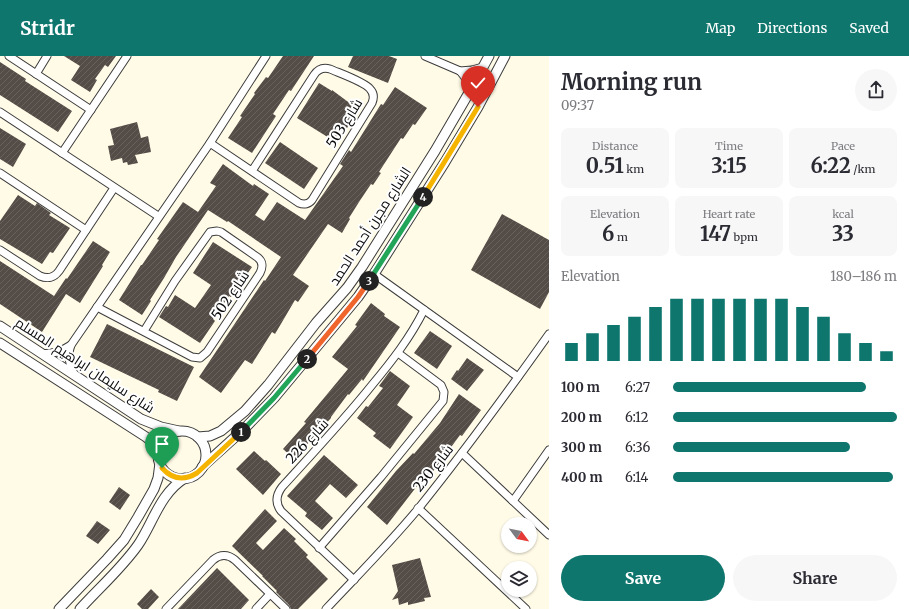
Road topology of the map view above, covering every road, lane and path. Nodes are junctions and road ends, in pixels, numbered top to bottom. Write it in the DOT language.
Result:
graph roads {
  1 [pos="8,56"];
  2 [pos="47,56"];
  3 [pos="127,56"];
  4 [pos="266,56"];
  5 [pos="425,56"];
  6 [pos="489,56"];
  7 [pos="505,56"];
  8 [pos="484,67"];
  9 [pos="460,71"];
  10 [pos="36,74"];
  11 [pos="470,91"];
  12 [pos="91,110"];
  13 [pos="0,112"];
  14 [pos="210,143"];
  15 [pos="62,153"];
  16 [pos="252,171"];
  17 [pos="0,173"];
  18 [pos="114,188"];
  19 [pos="397,211"];
  20 [pos="158,216"];
  21 [pos="409,218"];
  22 [pos="86,230"];
  23 [pos="0,250"];
  24 [pos="374,274"];
  25 [pos="347,288"];
  26 [pos="358,297"];
  27 [pos="97,307"];
  28 [pos="424,310"];
  29 [pos="0,326"];
  30 [pos="144,331"];
  31 [pos="549,334"];
  32 [pos="0,343"];
  33 [pos="71,345"];
  34 [pos="398,353"];
  35 [pos="42,354"];
  36 [pos="74,374"];
  37 [pos="518,377"];
  38 [pos="179,431"];
  39 [pos="198,436"];
  40 [pos="549,450"];
  41 [pos="158,452"];
  42 [pos="462,453"];
  43 [pos="160,463"];
  44 [pos="202,467"];
  45 [pos="185,478"];
  46 [pos="513,501"];
  47 [pos="418,508"];
  48 [pos="549,535"];
  49 [pos="319,548"];
  50 [pos="354,580"];
  51 [pos="270,594"];
  52 [pos="523,608"];
  53 [pos="59,609"];
  54 [pos="80,609"];
  55 [pos="166,609"];
  56 [pos="256,609"];
  57 [pos="286,609"];
  58 [pos="326,609"];
  1 -- 10 [label="street"];
  2 -- 10 [label="street"];
  3 -- 12 [label="street"];
  4 -- 14 [label="street"];
  5 -- 9 [label="street"];
  6 -- 8 [label="street, الشارع مجرن أحمد الحمد"];
  7 -- 21 [label="street, الشارع مجرن أحمد الحمد"];
  8 -- 9 [label="street"];
  8 -- 11 [label="street, الشارع مجرن أحمد الحمد"];
  9 -- 11 [label="street"];
  10 -- 12 [label="street"];
  11 -- 19 [label="street, الشارع مجرن أحمد الحمد"];
  12 -- 15 [label="street"];
  13 -- 15 [label="street"];
  14 -- 16 [label="street, شارع 503"];
  14 -- 20 [label="street"];
  15 -- 18 [label="street"];
  16 -- 16 [label="street, شارع 503"];
  17 -- 22 [label="street"];
  18 -- 20 [label="street"];
  18 -- 22 [label="street"];
  19 -- 21 [label="street"];
  19 -- 25 [label="street, الشارع مجرن أحمد الحمد"];
  20 -- 27 [label="street"];
  21 -- 24 [label="street, الشارع مجرن أحمد الحمد"];
  22 -- 23 [label="street"];
  24 -- 26 [label="street, الشارع مجرن أحمد الحمد"];
  24 -- 28 [label="street"];
  25 -- 26 [label="street"];
  25 -- 39 [label="street, الشارع مجرن أحمد الحمد"];
  26 -- 44 [label="street, الشارع مجرن أحمد الحمد"];
  27 -- 30 [label="street, شارع 502"];
  27 -- 33 [label="street"];
  28 -- 34 [label="street, شارع 226"];
  28 -- 37 [label="street"];
  29 -- 35 [label="street, شارع سليمان ابراهيم المسلم"];
  30 -- 30 [label="street, شارع 502"];
  31 -- 37 [label="street, شارع 230"];
  32 -- 41 [label="street, شارع سليمان ابراهيم المسلم"];
  33 -- 35 [label="street"];
  33 -- 36 [label="street"];
  34 -- 49 [label="street, شارع 226"];
  34 -- 49 [label="street"];
  35 -- 36 [label="street, شارع سليمان ابراهيم المسلم"];
  36 -- 38 [label="street, شارع سليمان ابراهيم المسلم"];
  37 -- 42 [label="street, شارع 230"];
  38 -- 39 [label="street"];
  38 -- 41 [label="street"];
  39 -- 44 [label="street"];
  40 -- 46 [label="street"];
  41 -- 43 [label="street"];
  42 -- 46 [label="street"];
  42 -- 47 [label="street, شارع 230"];
  43 -- 45 [label="street"];
  43 -- 53 [label="street"];
  44 -- 45 [label="street"];
  45 -- 54 [label="street"];
  46 -- 48 [label="street"];
  47 -- 50 [label="street, شارع 230"];
  47 -- 52 [label="street"];
  49 -- 50 [label="street, شارع 226"];
  50 -- 58 [label="street, شارع 230"];
  51 -- 55 [label="street"];
  51 -- 56 [label="street"];
  51 -- 57 [label="street"];
}
